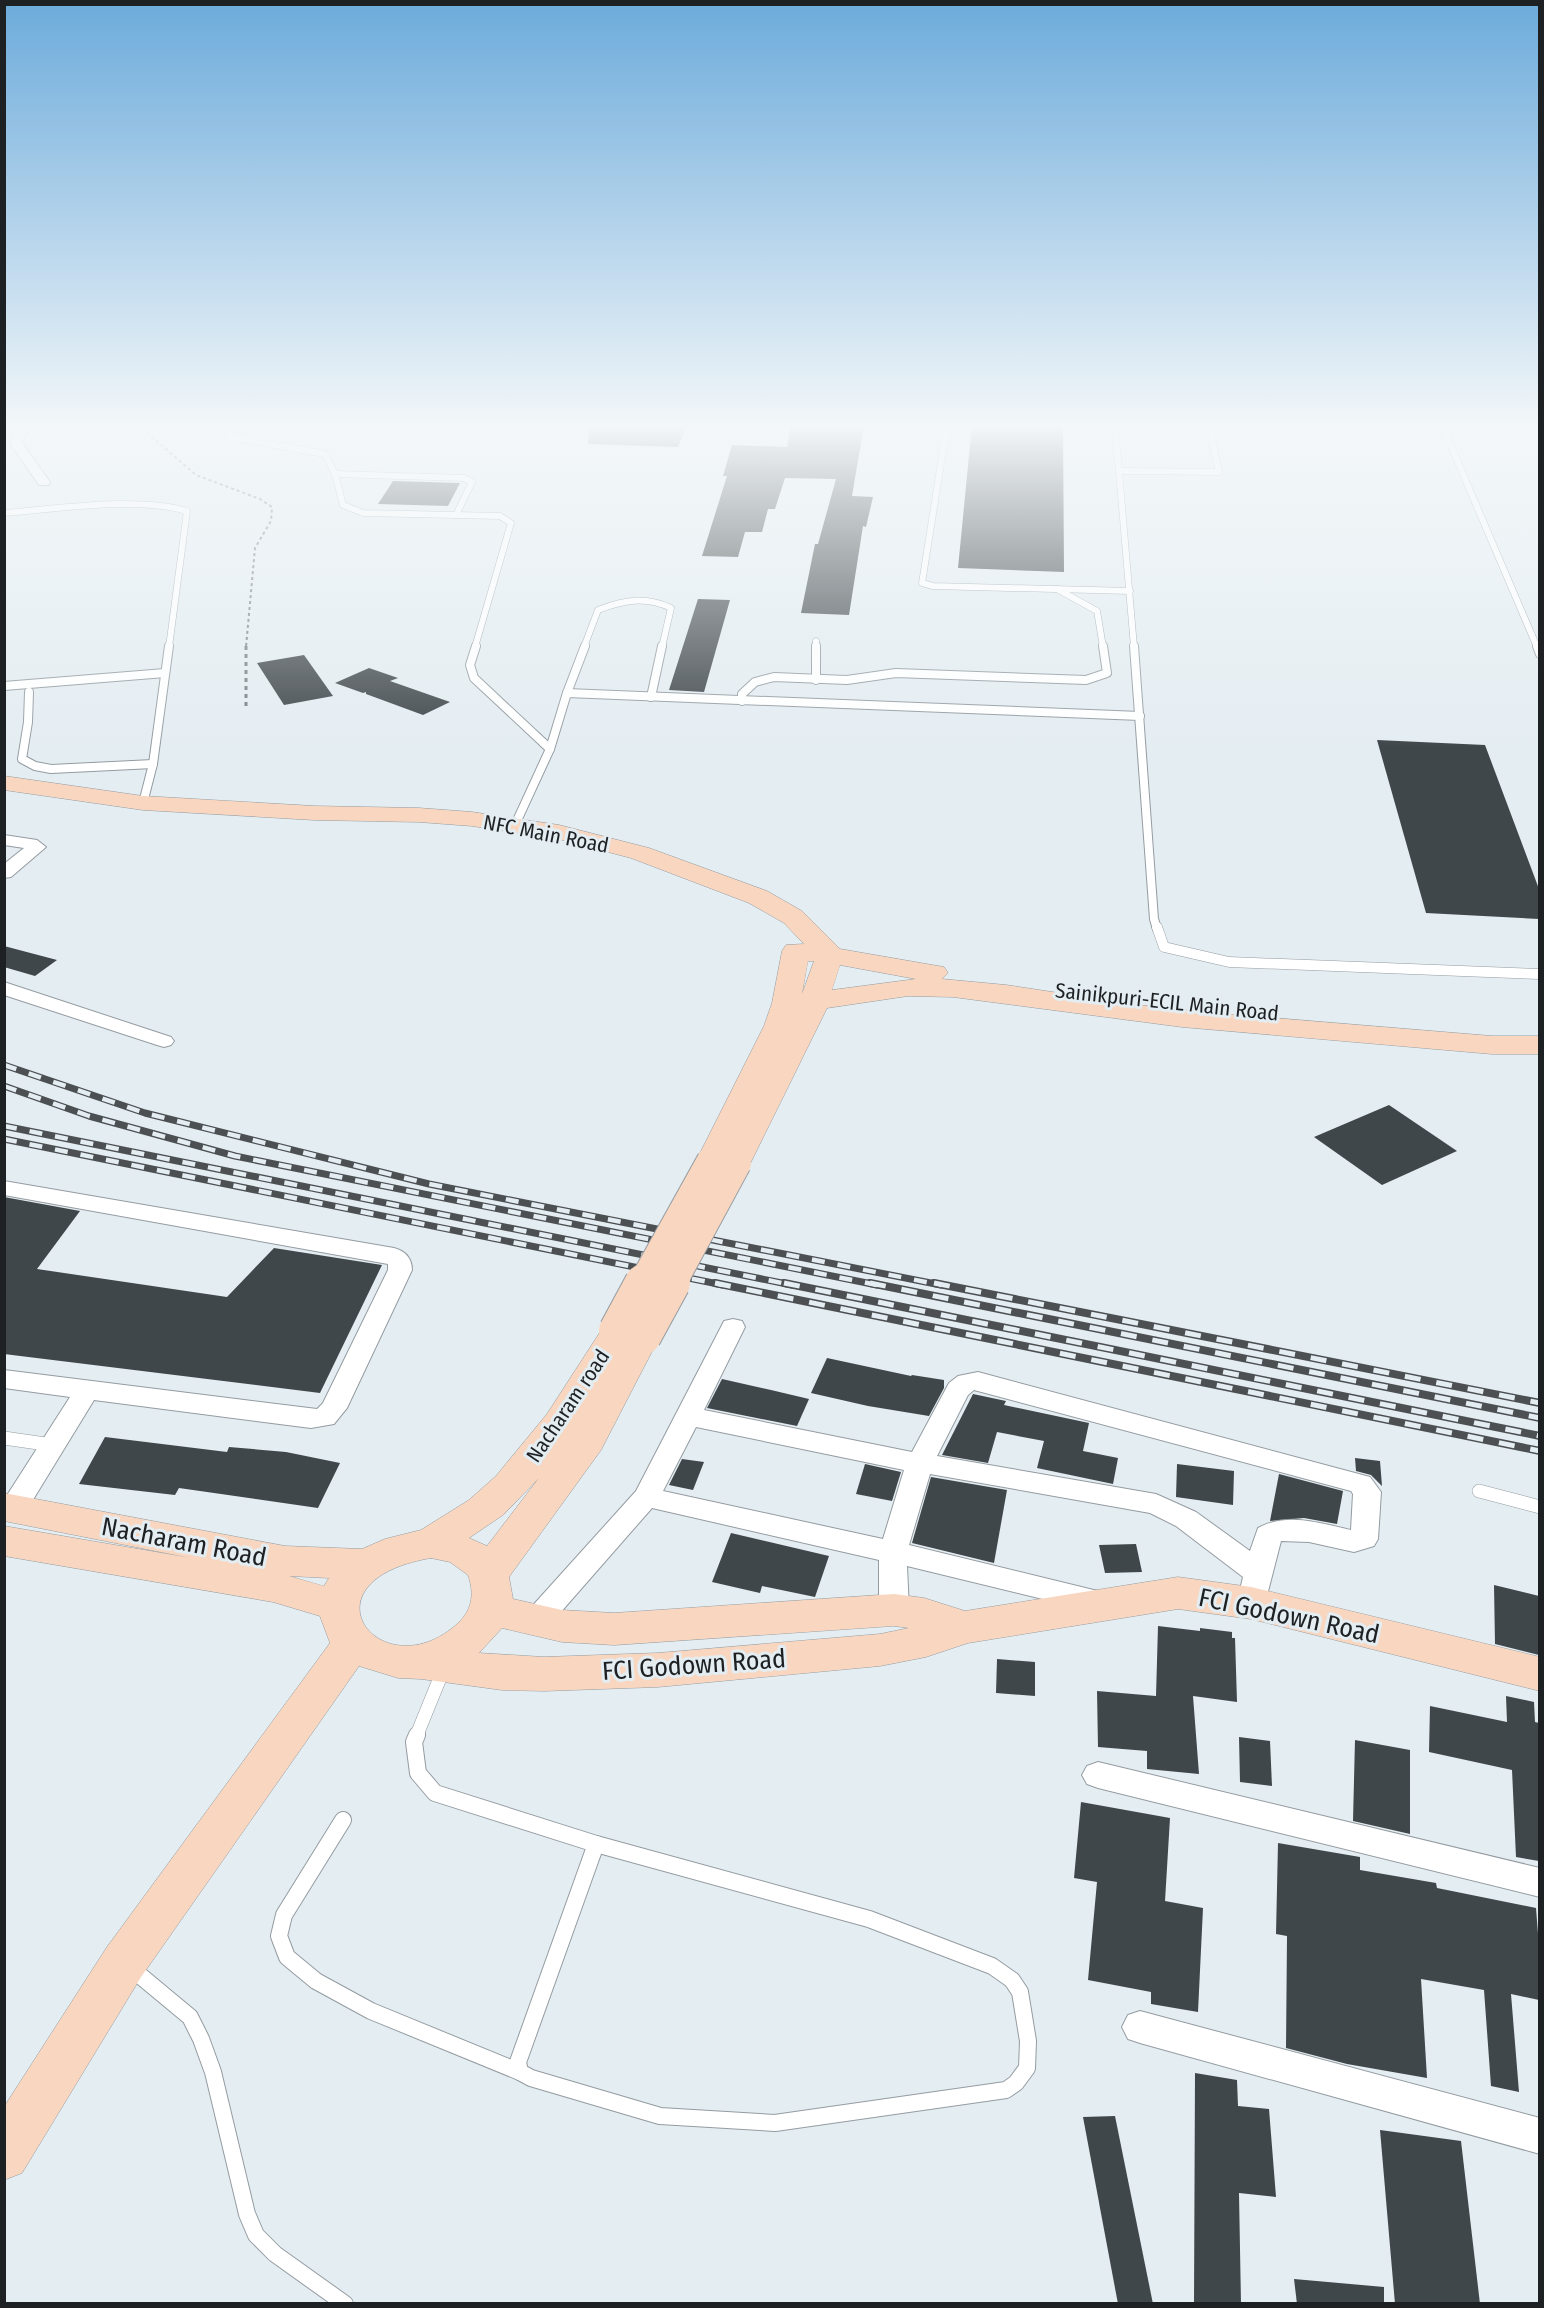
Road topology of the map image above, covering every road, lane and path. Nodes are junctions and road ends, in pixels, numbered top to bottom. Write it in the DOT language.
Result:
graph roads {
  1 [pos="184,533"];
  2 [pos="264,533"];
  3 [pos="509,533"];
  4 [pos="930,533"];
  5 [pos="1125,533"];
  6 [pos="1488,533"];
  7 [pos="1057,589"];
  8 [pos="1130,591"];
  9 [pos="816,641"];
  10 [pos="1539,654"];
  11 [pos="165,674"];
  12 [pos="816,680"];
  13 [pos="4,686"];
  14 [pos="28,692"];
  15 [pos="567,693"];
  16 [pos="651,697"];
  17 [pos="742,701"];
  18 [pos="246,708"];
  19 [pos="1140,716"];
  20 [pos="550,749"];
  21 [pos="153,764"];
  22 [pos="4,783"];
  23 [pos="4,801"];
  24 [pos="143,803"];
  25 [pos="515,825"];
  26 [pos="4,840"];
  27 [pos="4,873"];
  28 [pos="795,951"];
  29 [pos="830,954"];
  30 [pos="1539,974"];
  31 [pos="4,988"];
  32 [pos="800,1002"];
  33 [pos="1539,1029"];
  34 [pos="164,1041"];
  35 [pos="1539,1045"];
  36 [pos="4,1188"];
  37 [pos="733,1327"];
  38 [pos="630,1334"];
  39 [pos="4,1379"];
  40 [pos="86,1392"];
  41 [pos="688,1416"];
  42 [pos="4,1438"];
  43 [pos="52,1445"];
  44 [pos="920,1462"];
  45 [pos="1479,1491"];
  46 [pos="646,1497"];
  47 [pos="1539,1507"];
  48 [pos="10,1522"];
  49 [pos="430,1543"];
  50 [pos="893,1552"];
  51 [pos="365,1564"];
  52 [pos="1255,1588"];
  53 [pos="490,1593"];
  54 [pos="1107,1603"];
  55 [pos="894,1610"];
  56 [pos="536,1621"];
  57 [pos="345,1625"];
  58 [pos="965,1627"];
  59 [pos="433,1663"];
  60 [pos="1539,1674"];
  61 [pos="1098,1775"];
  62 [pos="343,1820"];
  63 [pos="596,1844"];
  64 [pos="1539,1883"];
  65 [pos="124,1962"];
  66 [pos="1140,2027"];
  67 [pos="520,2072"];
  68 [pos="1539,2136"];
  69 [pos="4,2155"];
  70 [pos="345,2304"];
  1 -- 11 [label="lane"];
  2 -- 18 [label="path"];
  3 -- 20 [label="lane"];
  4 -- 7 [label="lane"];
  5 -- 8 [label="lane"];
  6 -- 10 [label="lane"];
  7 -- 8 [label="lane"];
  7 -- 12 [label="lane"];
  8 -- 19 [label="lane"];
  9 -- 12 [label="lane"];
  11 -- 13 [label="lane"];
  11 -- 21 [label="lane"];
  12 -- 17 [label="lane"];
  14 -- 21 [label="lane"];
  15 -- 16 [label="lane"];
  15 -- 16 [label="lane"];
  15 -- 20 [label="lane"];
  16 -- 17 [label="lane"];
  17 -- 19 [label="lane"];
  19 -- 30 [label="lane"];
  20 -- 25 [label="lane"];
  21 -- 24 [label="lane"];
  22 -- 24 [label="main road, NFC Main Road"];
  23 -- 28 [label="main road, NFC Main Road"];
  24 -- 25 [label="main road, NFC Main Road"];
  25 -- 29 [label="main road, NFC Main Road"];
  26 -- 27 [label="street"];
  28 -- 29 [label="main road, Sainikpuri-ECIL Main Road"];
  28 -- 32 [label="main road"];
  29 -- 32 [label="main road"];
  29 -- 33 [label="main road, Sainikpuri-ECIL Main Road"];
  31 -- 34 [label="street"];
  32 -- 35 [label="main road, Sainikpuri-ECIL Main Road"];
  32 -- 38 [label="main road, bridge"];
  36 -- 40 [label="street"];
  37 -- 41 [label="street"];
  38 -- 49 [label="main road, Nacharam road"];
  38 -- 53 [label="main road, Nacharam road"];
  39 -- 40 [label="street"];
  40 -- 43 [label="street"];
  41 -- 44 [label="street"];
  41 -- 46 [label="street"];
  42 -- 43 [label="lane"];
  43 -- 48 [label="street"];
  44 -- 50 [label="street"];
  44 -- 52 [label="street"];
  44 -- 52 [label="street"];
  45 -- 47 [label="lane"];
  46 -- 50 [label="street"];
  46 -- 56 [label="street"];
  48 -- 51 [label="main road, Nacharam Road"];
  48 -- 57 [label="main road, Nacharam Road"];
  49 -- 51 [label="main road"];
  49 -- 53 [label="main road"];
  50 -- 54 [label="street"];
  50 -- 55 [label="street"];
  51 -- 57 [label="main road"];
  52 -- 54 [label="main road, FCI Godown Road"];
  52 -- 60 [label="main road, FCI Godown Road"];
  53 -- 56 [label="main road, FCI Godown Road"];
  53 -- 59 [label="main road"];
  54 -- 58 [label="main road, FCI Godown Road"];
  55 -- 56 [label="main road, FCI Godown Road"];
  55 -- 58 [label="main road, FCI Godown Road"];
  57 -- 59 [label="main road"];
  57 -- 65 [label="main road"];
  58 -- 59 [label="main road, FCI Godown Road"];
  59 -- 63 [label="lane"];
  61 -- 64 [label="street"];
  62 -- 67 [label="lane"];
  63 -- 67 [label="lane"];
  63 -- 67 [label="lane"];
  65 -- 69 [label="main road"];
  65 -- 70 [label="lane"];
  66 -- 68 [label="street"];
}
